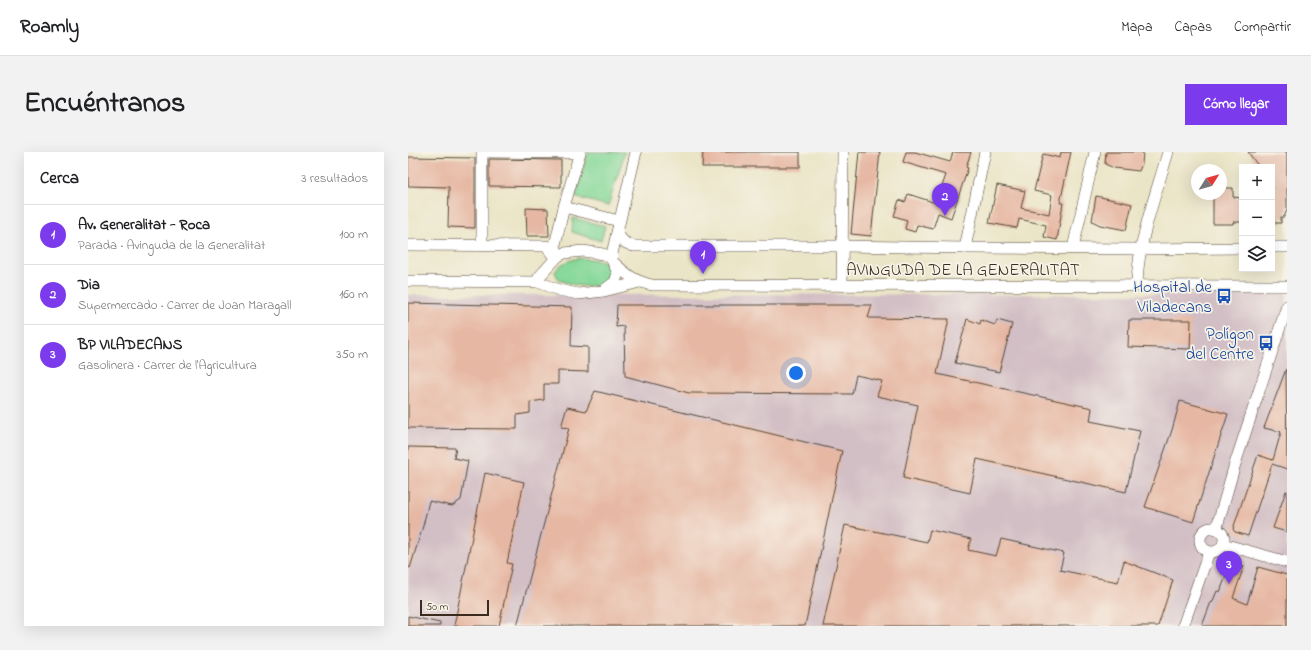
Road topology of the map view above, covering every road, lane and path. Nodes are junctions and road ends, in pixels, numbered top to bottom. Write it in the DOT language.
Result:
graph roads {
  1 [pos="482,152"];
  2 [pos="580,152"];
  3 [pos="636,152"];
  4 [pos="843,152"];
  5 [pos="985,152"];
  6 [pos="1095,152"];
  7 [pos="1168,152"];
  8 [pos="564,207"];
  9 [pos="619,221"];
  10 [pos="617,234"];
  11 [pos="408,245"];
  12 [pos="482,245"];
  13 [pos="842,246"];
  14 [pos="1275,247"];
  15 [pos="1287,247"];
  16 [pos="965,248"];
  17 [pos="1073,248"];
  18 [pos="1239,248"];
  19 [pos="1140,249"];
  20 [pos="554,260"];
  21 [pos="612,260"];
  22 [pos="408,281"];
  23 [pos="538,282"];
  24 [pos="640,282"];
  25 [pos="1137,285"];
  26 [pos="842,286"];
  27 [pos="1287,286"];
  28 [pos="559,290"];
  29 [pos="604,291"];
  30 [pos="1287,306"];
  31 [pos="1216,530"];
  32 [pos="1223,544"];
  33 [pos="1209,552"];
  34 [pos="1287,562"];
  35 [pos="1183,626"];
  1 -- 2 [label="street"];
  1 -- 12 [label="street"];
  2 -- 8 [label="street"];
  3 -- 9 [label="street"];
  4 -- 13 [label="street"];
  5 -- 16 [label="street"];
  6 -- 17 [label="street"];
  7 -- 19 [label="street"];
  8 -- 9 [label="street"];
  8 -- 20 [label="street"];
  9 -- 10 [label="street"];
  10 -- 13 [label="street"];
  10 -- 21 [label="street"];
  11 -- 12 [label="street"];
  12 -- 20 [label="street"];
  13 -- 16 [label="street"];
  13 -- 26 [label="street"];
  14 -- 15 [label="street"];
  16 -- 17 [label="street"];
  17 -- 19 [label="street"];
  18 -- 19 [label="street"];
  19 -- 25 [label="street"];
  20 -- 21 [label="street"];
  20 -- 23 [label="street"];
  20 -- 28 [label="street"];
  21 -- 24 [label="street"];
  21 -- 29 [label="street"];
  22 -- 23 [label="street"];
  23 -- 28 [label="street"];
  24 -- 26 [label="street, AVINGUDA DE LA GENERALITAT"];
  24 -- 29 [label="street"];
  25 -- 26 [label="street, AVINGUDA DE LA GENERALITAT"];
  25 -- 27 [label="street, AVINGUDA DE LA GENERALITAT"];
  28 -- 29 [label="street"];
  30 -- 31 [label="street"];
  31 -- 32 [label="street"];
  31 -- 33 [label="street"];
  32 -- 33 [label="street"];
  32 -- 34 [label="street"];
  33 -- 35 [label="street"];
}
